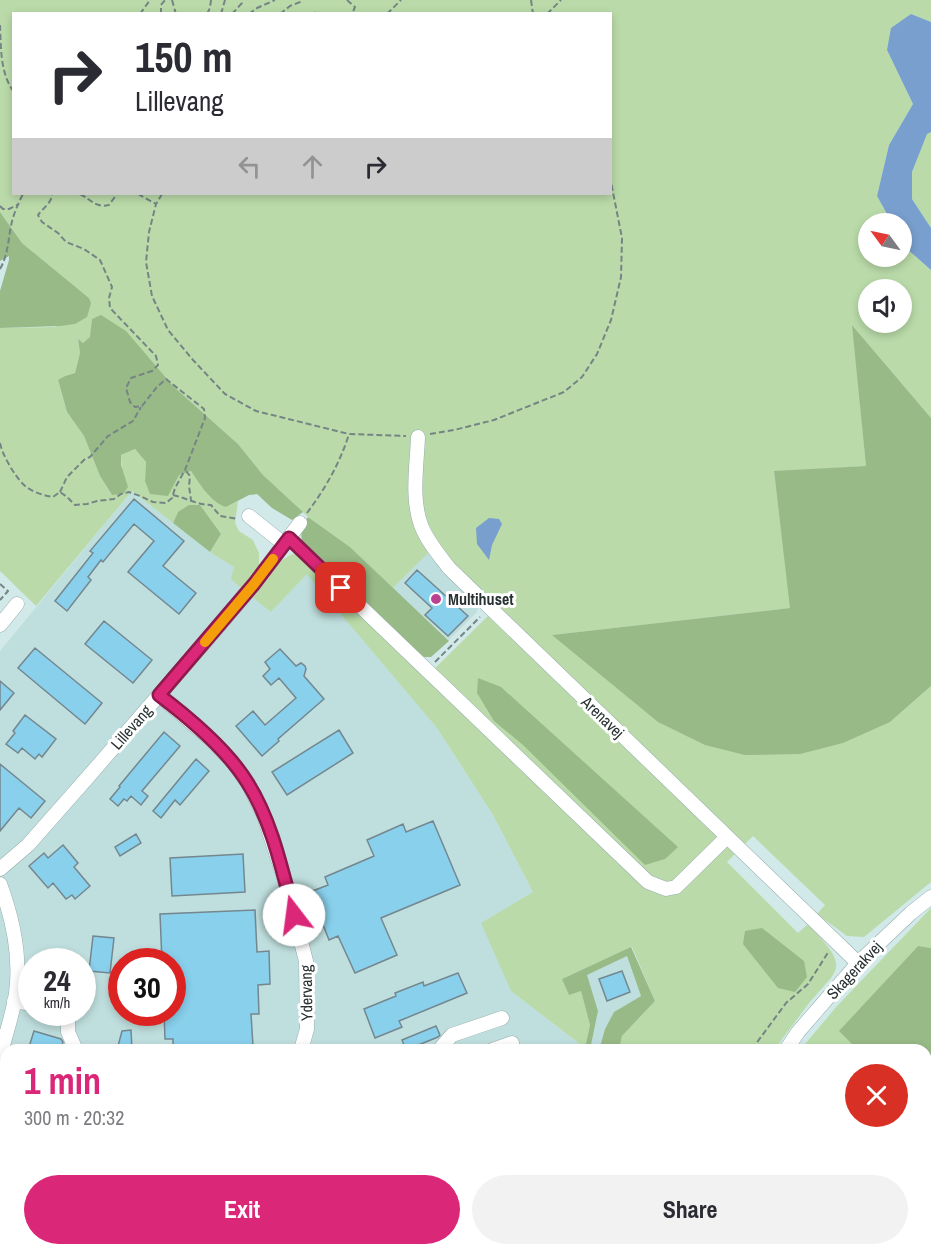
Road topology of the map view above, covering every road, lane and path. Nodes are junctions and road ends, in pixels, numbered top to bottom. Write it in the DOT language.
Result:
graph roads {
  1 [pos="242,0"];
  2 [pos="275,0"];
  3 [pos="301,0"];
  4 [pos="347,0"];
  5 [pos="401,0"];
  6 [pos="561,0"];
  7 [pos="234,12"];
  8 [pos="252,12"];
  9 [pos="282,12"];
  10 [pos="353,12"];
  11 [pos="389,12"];
  12 [pos="549,12"];
  13 [pos="0,25"];
  14 [pos="12,90"];
  15 [pos="612,187"];
  16 [pos="22,195"];
  17 [pos="52,195"];
  18 [pos="81,195"];
  19 [pos="116,195"];
  20 [pos="140,195"];
  21 [pos="161,195"];
  22 [pos="18,204"];
  23 [pos="156,204"];
  24 [pos="0,206"];
  25 [pos="0,268"];
  26 [pos="142,406"];
  27 [pos="349,434"];
  28 [pos="418,436"];
  29 [pos="0,443"];
  30 [pos="185,470"];
  31 [pos="60,492"];
  32 [pos="173,495"];
  33 [pos="191,500"];
  34 [pos="249,516"];
  35 [pos="300,524"];
  36 [pos="286,541"];
  37 [pos="0,584"];
  38 [pos="0,600"];
  39 [pos="17,604"];
  40 [pos="490,608"];
  41 [pos="0,625"];
  42 [pos="427,670"];
  43 [pos="159,695"];
  44 [pos="727,837"];
  45 [pos="0,869"];
  46 [pos="0,884"];
  47 [pos="931,897"];
  48 [pos="835,940"];
  49 [pos="858,963"];
  50 [pos="14,1001"];
  51 [pos="18,1002"];
  52 [pos="502,1018"];
  53 [pos="68,1026"];
  54 [pos="512,1043"];
  55 [pos="3,1044"];
  56 [pos="73,1044"];
  57 [pos="303,1044"];
  58 [pos="444,1044"];
  59 [pos="509,1044"];
  60 [pos="756,1044"];
  61 [pos="790,1044"];
  1 -- 7 [label="path"];
  2 -- 8 [label="path"];
  3 -- 9 [label="path"];
  4 -- 10 [label="path"];
  5 -- 11 [label="path"];
  6 -- 12 [label="path"];
  13 -- 14 [label="path"];
  15 -- 28 [label="path"];
  16 -- 22 [label="path"];
  17 -- 26 [label="path"];
  18 -- 19 [label="path"];
  20 -- 23 [label="path"];
  21 -- 23 [label="path"];
  22 -- 24 [label="path"];
  22 -- 25 [label="path"];
  23 -- 27 [label="path"];
  26 -- 30 [label="path"];
  26 -- 31 [label="path"];
  27 -- 28 [label="path"];
  27 -- 35 [label="path"];
  28 -- 40 [label="street, Arenavej"];
  29 -- 31 [label="path"];
  30 -- 32 [label="path"];
  30 -- 33 [label="path"];
  31 -- 32 [label="path"];
  32 -- 33 [label="path"];
  33 -- 34 [label="path"];
  34 -- 36 [label="street"];
  35 -- 36 [label="street, Lillevang"];
  36 -- 42 [label="street"];
  36 -- 43 [label="street, Lillevang"];
  37 -- 38 [label="path"];
  39 -- 41 [label="street"];
  40 -- 42 [label="path"];
  40 -- 44 [label="street, Arenavej"];
  42 -- 44 [label="street"];
  43 -- 45 [label="street, Lillevang"];
  43 -- 57 [label="street, Ydervang"];
  44 -- 48 [label="street, Arenavej"];
  46 -- 50 [label="street"];
  47 -- 49 [label="street, Skagerakvej"];
  48 -- 49 [label="street, Arenavej"];
  48 -- 60 [label="path"];
  49 -- 61 [label="street, Skagerakvej"];
  50 -- 51 [label="street"];
  50 -- 55 [label="street"];
  52 -- 58 [label="street"];
  53 -- 56 [label="street"];
  54 -- 59 [label="street"];
}
